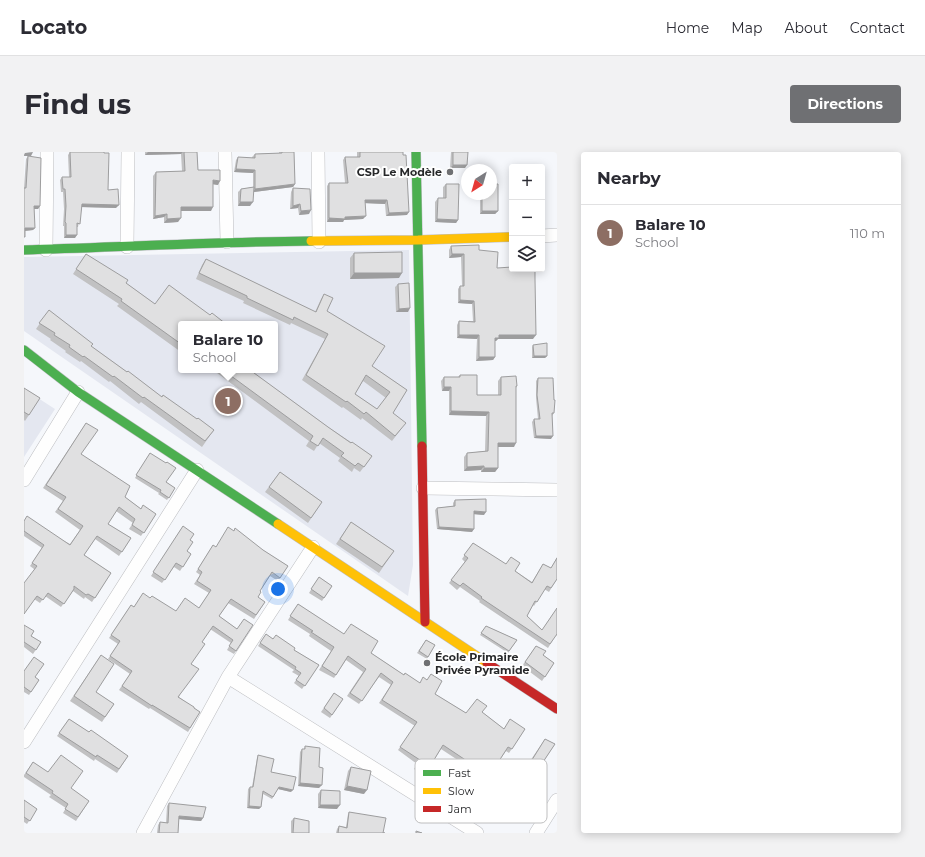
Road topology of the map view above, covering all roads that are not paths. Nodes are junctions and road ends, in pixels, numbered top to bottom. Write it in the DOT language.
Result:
graph roads {
  1 [pos="47,152"];
  2 [pos="128,152"];
  3 [pos="225,152"];
  4 [pos="318,152"];
  5 [pos="416,152"];
  6 [pos="545,236"];
  7 [pos="557,236"];
  8 [pos="509,237"];
  9 [pos="418,240"];
  10 [pos="227,242"];
  11 [pos="319,242"];
  12 [pos="127,247"];
  13 [pos="24,250"];
  14 [pos="46,250"];
  15 [pos="24,350"];
  16 [pos="78,392"];
  17 [pos="197,470"];
  18 [pos="24,480"];
  19 [pos="423,488"];
  20 [pos="557,490"];
  21 [pos="313,547"];
  22 [pos="426,622"];
  23 [pos="228,677"];
  24 [pos="557,709"];
  25 [pos="24,742"];
  26 [pos="415,794"];
  27 [pos="557,800"];
  28 [pos="547,816"];
  29 [pos="461,823"];
  30 [pos="542,823"];
  31 [pos="144,833"];
  32 [pos="477,833"];
  33 [pos="536,833"];
  1 -- 14 [label="street"];
  2 -- 12 [label="street"];
  3 -- 10 [label="street"];
  4 -- 11 [label="street"];
  5 -- 9 [label="street"];
  6 -- 7 [label="street"];
  8 -- 9 [label="street"];
  9 -- 11 [label="street"];
  9 -- 19 [label="street"];
  10 -- 11 [label="street"];
  10 -- 12 [label="street"];
  12 -- 14 [label="street"];
  13 -- 14 [label="street"];
  15 -- 16 [label="street"];
  16 -- 17 [label="street"];
  16 -- 18 [label="street"];
  17 -- 21 [label="street"];
  17 -- 25 [label="street"];
  19 -- 20 [label="street"];
  19 -- 22 [label="street"];
  21 -- 22 [label="street"];
  21 -- 23 [label="street"];
  22 -- 24 [label="street"];
  23 -- 26 [label="street"];
  23 -- 31 [label="street"];
  27 -- 28 [label="street"];
  29 -- 32 [label="street"];
  30 -- 33 [label="street"];
}
